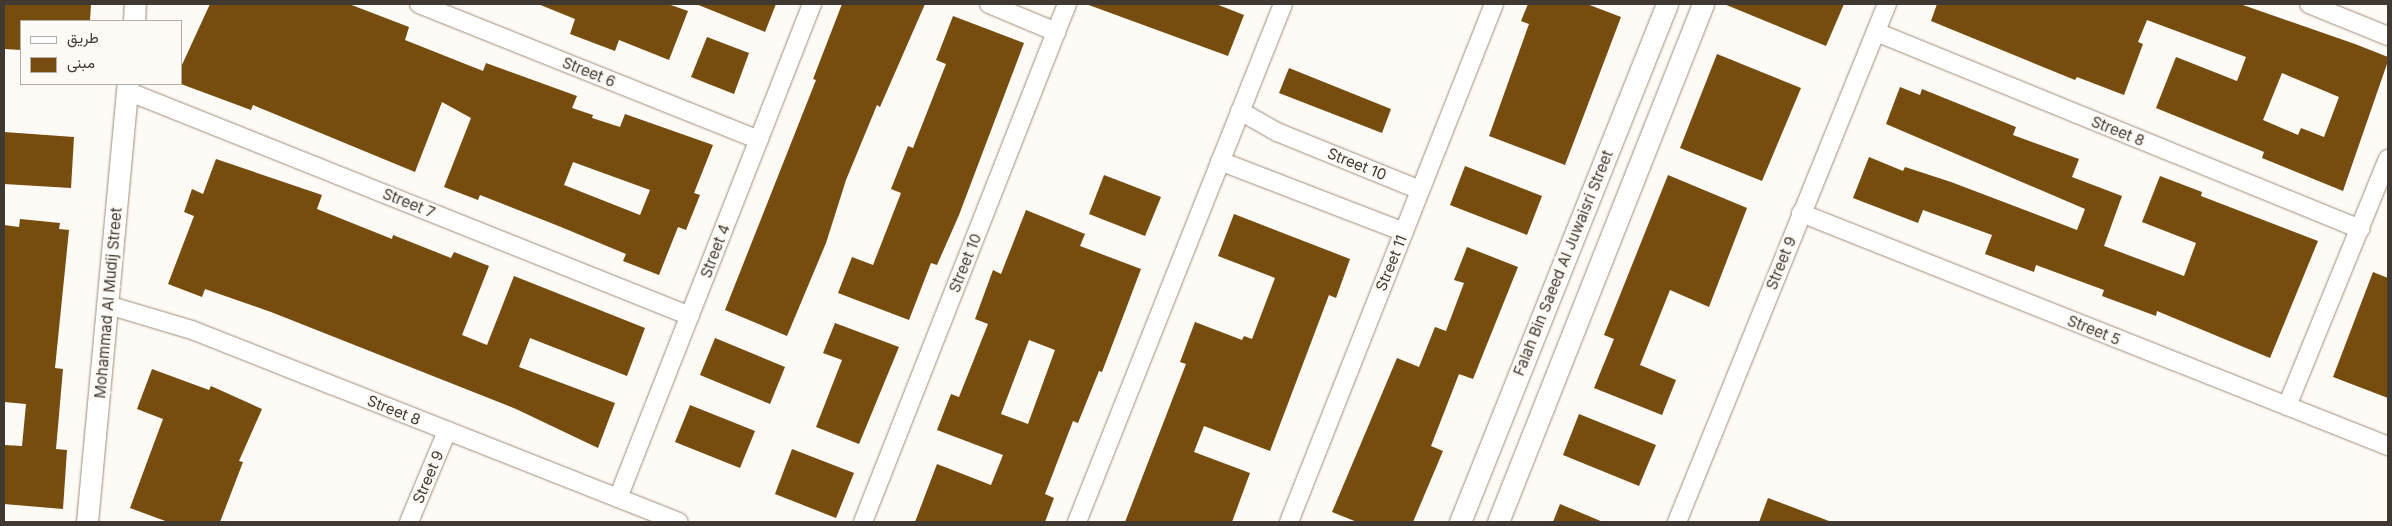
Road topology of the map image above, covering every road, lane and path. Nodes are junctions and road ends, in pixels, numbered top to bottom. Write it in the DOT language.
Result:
graph roads {
  1 [pos="135,4"];
  2 [pos="419,4"];
  3 [pos="812,4"];
  4 [pos="989,4"];
  5 [pos="1067,4"];
  6 [pos="1283,4"];
  7 [pos="1494,4"];
  8 [pos="1667,4"];
  9 [pos="1703,4"];
  10 [pos="1887,4"];
  11 [pos="2309,4"];
  12 [pos="134,20"];
  13 [pos="1056,32"];
  14 [pos="1876,32"];
  15 [pos="2388,36"];
  16 [pos="128,88"];
  17 [pos="1240,111"];
  18 [pos="759,140"];
  19 [pos="2388,159"];
  20 [pos="1220,161"];
  21 [pos="1420,190"];
  22 [pos="1801,213"];
  23 [pos="2360,229"];
  24 [pos="1404,232"];
  25 [pos="108,305"];
  26 [pos="690,316"];
  27 [pos="2287,406"];
  28 [pos="447,431"];
  29 [pos="2388,446"];
  30 [pos="618,498"];
  31 [pos="87,522"];
  32 [pos="409,522"];
  33 [pos="679,522"];
  34 [pos="863,522"];
  35 [pos="1077,522"];
  36 [pos="1289,522"];
  37 [pos="1460,522"];
  38 [pos="1498,522"];
  39 [pos="1677,522"];
  1 -- 12 [label="street"];
  2 -- 18 [label="street, Street 6"];
  3 -- 18 [label="street, Street 4"];
  4 -- 13 [label="street"];
  5 -- 13 [label="street, Street 10"];
  6 -- 17 [label="street"];
  7 -- 21 [label="street, Street 11"];
  8 -- 37 [label="street, Falah Bin Saeed Al Juwaisri Street"];
  9 -- 38 [label="street"];
  10 -- 14 [label="street, Street 9"];
  11 -- 15 [label="street"];
  13 -- 34 [label="street, Street 10"];
  14 -- 22 [label="street, Street 9"];
  14 -- 23 [label="street, Street 8"];
  16 -- 25 [label="street, Mohammad Al Mudij Street"];
  16 -- 26 [label="street, Street 7"];
  17 -- 20 [label="street"];
  17 -- 21 [label="street, Street 10"];
  18 -- 26 [label="street, Street 4"];
  19 -- 23 [label="street"];
  20 -- 24 [label="street"];
  20 -- 35 [label="street"];
  21 -- 24 [label="street, Street 11"];
  22 -- 27 [label="street, Street 5"];
  22 -- 39 [label="street, Street 9"];
  23 -- 27 [label="street"];
  24 -- 36 [label="street, Street 11"];
  25 -- 28 [label="street, Street 8"];
  25 -- 31 [label="street, Mohammad Al Mudij Street"];
  26 -- 30 [label="street, Street 4"];
  27 -- 29 [label="street, Street 5"];
  28 -- 30 [label="street, Street 8"];
  28 -- 32 [label="street, Street 9"];
  30 -- 33 [label="street, Street 8"];
}
